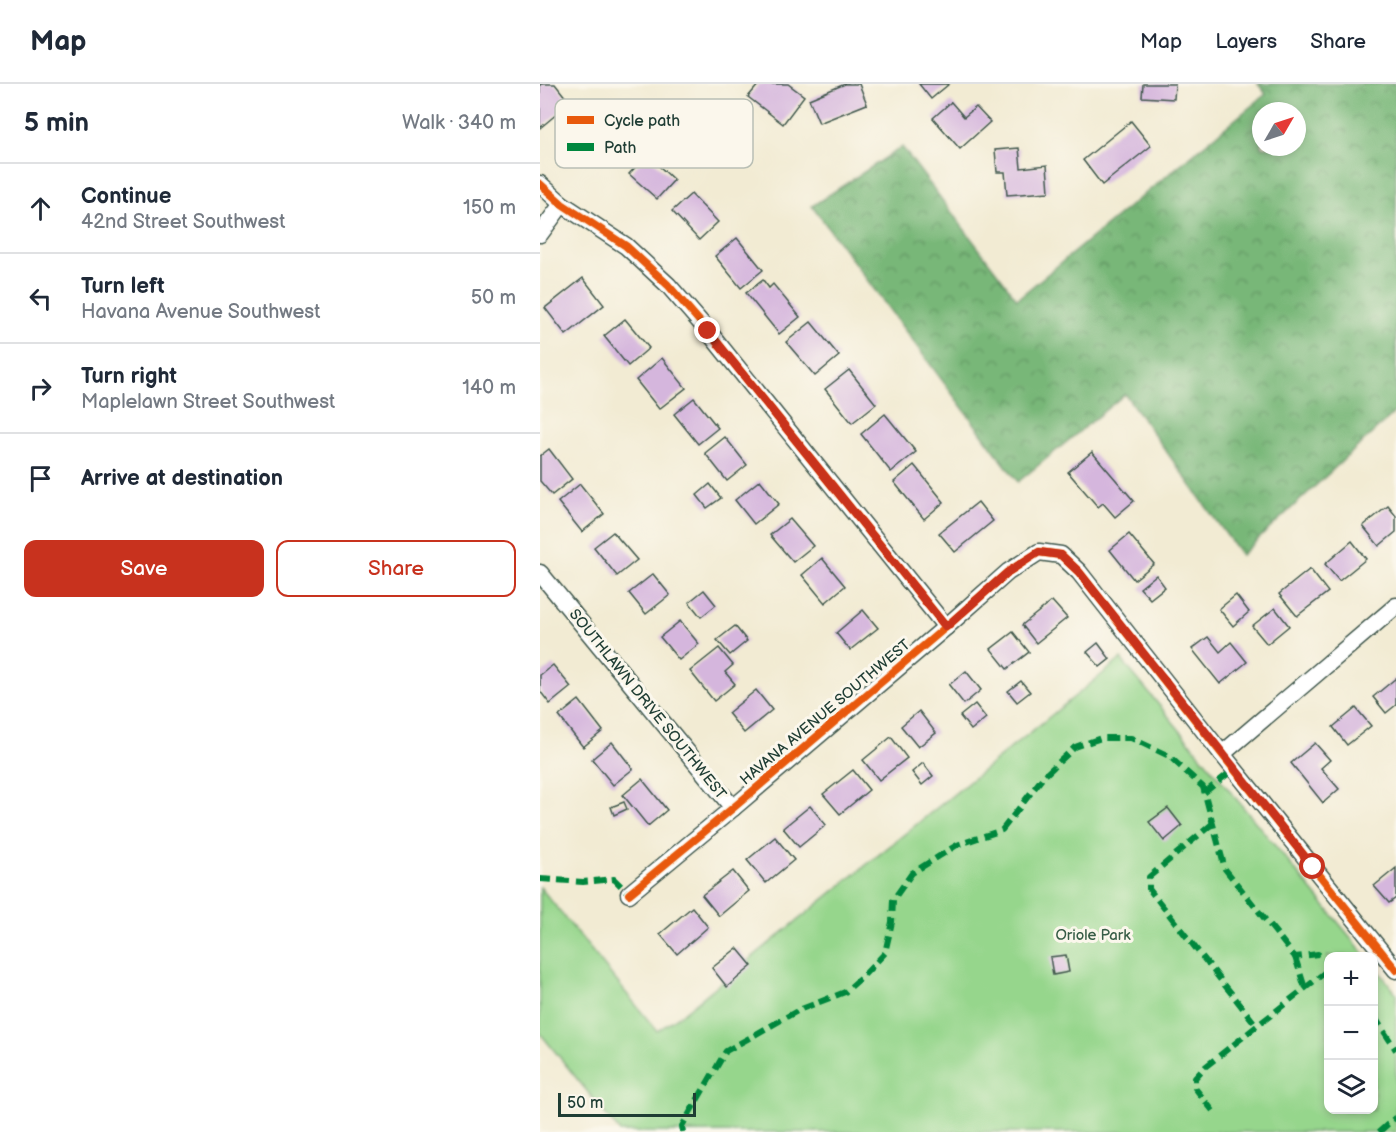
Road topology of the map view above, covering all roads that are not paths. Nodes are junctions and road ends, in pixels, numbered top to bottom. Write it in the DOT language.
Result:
graph roads {
  1 [pos="540,184"];
  2 [pos="562,204"];
  3 [pos="540,234"];
  4 [pos="540,573"];
  5 [pos="1396,606"];
  6 [pos="946,627"];
  7 [pos="1222,754"];
  8 [pos="733,808"];
  9 [pos="629,894"];
  10 [pos="1396,970"];
  1 -- 2 [label="street"];
  2 -- 3 [label="street"];
  2 -- 6 [label="street"];
  4 -- 8 [label="street, SOUTHLAWN DRIVE SOUTHWEST"];
  5 -- 7 [label="street"];
  6 -- 7 [label="street, HAVANA AVENUE SOUTHWEST"];
  6 -- 8 [label="street, HAVANA AVENUE SOUTHWEST"];
  7 -- 10 [label="street"];
  8 -- 9 [label="street, HAVANA AVENUE SOUTHWEST"];
}
